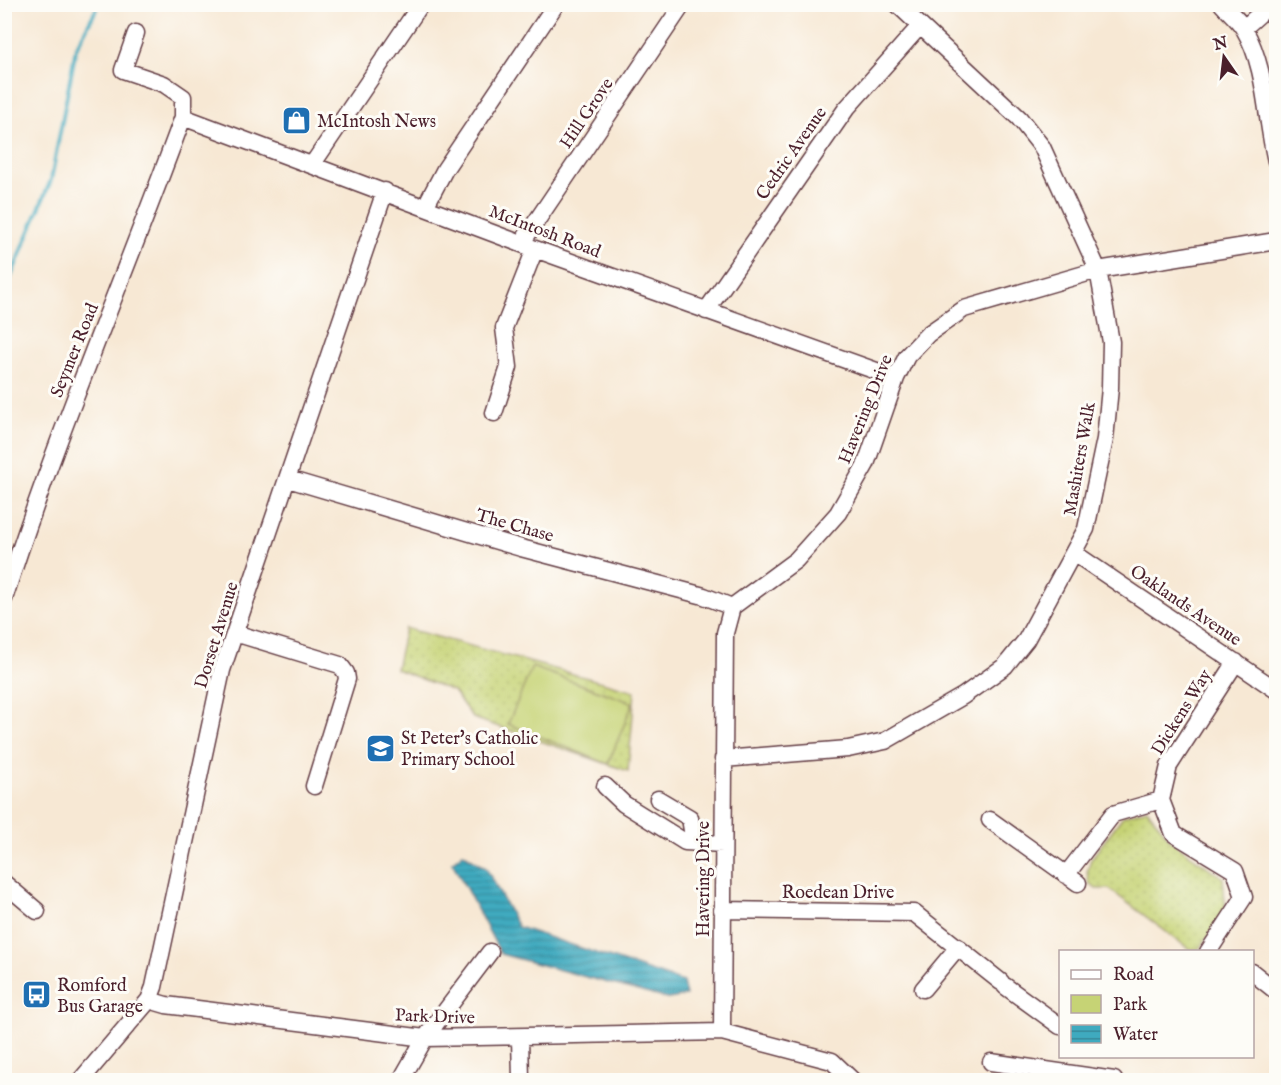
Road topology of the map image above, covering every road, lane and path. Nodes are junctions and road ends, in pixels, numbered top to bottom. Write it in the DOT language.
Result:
graph roads {
  1 [pos="421,4"];
  2 [pos="556,4"];
  3 [pos="683,4"];
  4 [pos="897,4"];
  5 [pos="1222,4"];
  6 [pos="1271,4"];
  7 [pos="921,26"];
  8 [pos="1244,28"];
  9 [pos="136,33"];
  10 [pos="183,117"];
  11 [pos="1276,160"];
  12 [pos="312,165"];
  13 [pos="385,191"];
  14 [pos="425,207"];
  15 [pos="1276,241"];
  16 [pos="528,246"];
  17 [pos="1098,270"];
  18 [pos="706,311"];
  19 [pos="896,378"];
  20 [pos="494,413"];
  21 [pos="288,478"];
  22 [pos="1074,553"];
  23 [pos="4,599"];
  24 [pos="732,607"];
  25 [pos="236,633"];
  26 [pos="1236,662"];
  27 [pos="1276,690"];
  28 [pos="723,759"];
  29 [pos="314,786"];
  30 [pos="605,786"];
  31 [pos="658,799"];
  32 [pos="1161,800"];
  33 [pos="990,820"];
  34 [pos="694,843"];
  35 [pos="723,844"];
  36 [pos="4,883"];
  37 [pos="722,910"];
  38 [pos="37,911"];
  39 [pos="958,947"];
  40 [pos="1216,949"];
  41 [pos="490,952"];
  42 [pos="1254,974"];
  43 [pos="923,989"];
  44 [pos="1276,991"];
  45 [pos="149,1000"];
  46 [pos="1059,1025"];
  47 [pos="722,1032"];
  48 [pos="520,1037"];
  49 [pos="425,1038"];
  50 [pos="991,1062"];
  51 [pos="81,1080"];
  52 [pos="401,1080"];
  53 [pos="521,1080"];
  54 [pos="852,1080"];
  55 [pos="1114,1080"];
  1 -- 12 [label="street"];
  2 -- 14 [label="street"];
  3 -- 16 [label="street, Hill Grove"];
  4 -- 7 [label="street, Mashiters Walk"];
  5 -- 8 [label="street"];
  6 -- 8 [label="street"];
  7 -- 17 [label="street, Mashiters Walk"];
  7 -- 18 [label="street, Cedric Avenue"];
  8 -- 11 [label="street"];
  9 -- 10 [label="street"];
  10 -- 12 [label="street, McIntosh Road"];
  10 -- 23 [label="street, Seymer Road"];
  12 -- 13 [label="street, McIntosh Road"];
  13 -- 14 [label="street, McIntosh Road"];
  13 -- 21 [label="street, Dorset Avenue"];
  14 -- 16 [label="street, McIntosh Road"];
  15 -- 17 [label="street, Havering Drive"];
  16 -- 18 [label="street, McIntosh Road"];
  16 -- 20 [label="street, Hill Grove"];
  17 -- 19 [label="street, Havering Drive"];
  17 -- 22 [label="street, Mashiters Walk"];
  18 -- 19 [label="street, McIntosh Road"];
  19 -- 24 [label="street, Havering Drive"];
  21 -- 24 [label="street, The Chase"];
  21 -- 25 [label="street, Dorset Avenue"];
  22 -- 26 [label="street, Oaklands Avenue"];
  22 -- 28 [label="street, Mashiters Walk"];
  24 -- 28 [label="street, Havering Drive"];
  25 -- 29 [label="street"];
  25 -- 45 [label="street, Dorset Avenue"];
  26 -- 27 [label="street, Oaklands Avenue"];
  26 -- 32 [label="street, Dickens Way"];
  28 -- 35 [label="street, Havering Drive"];
  30 -- 34 [label="street"];
  31 -- 34 [label="street"];
  32 -- 33 [label="street"];
  32 -- 40 [label="street"];
  34 -- 35 [label="street"];
  35 -- 37 [label="street, Havering Drive"];
  36 -- 38 [label="street"];
  37 -- 39 [label="street, Roedean Drive"];
  37 -- 47 [label="street, Havering Drive"];
  39 -- 43 [label="street"];
  39 -- 46 [label="street, Roedean Drive"];
  41 -- 49 [label="street"];
  42 -- 44 [label="street"];
  45 -- 49 [label="street, Park Drive"];
  45 -- 51 [label="street, Dorset Avenue"];
  47 -- 48 [label="street, Park Drive"];
  47 -- 54 [label="street, Park Drive"];
  48 -- 49 [label="street, Park Drive"];
  48 -- 53 [label="street"];
  49 -- 52 [label="street"];
  50 -- 55 [label="street"];
}
